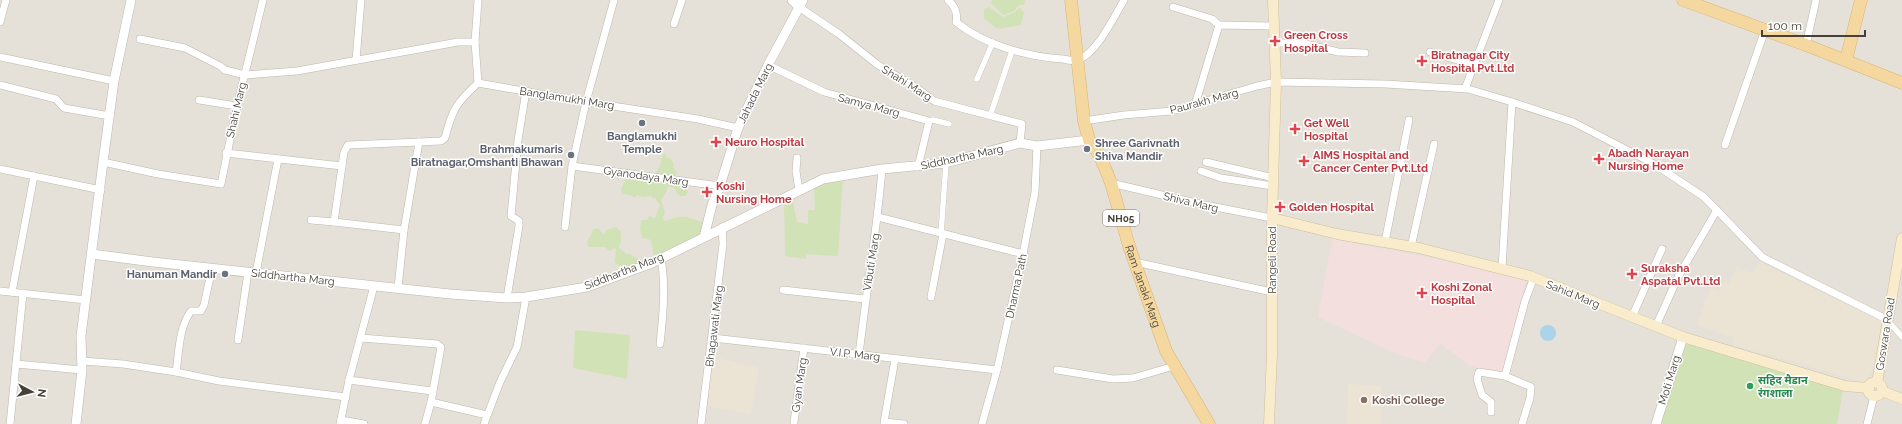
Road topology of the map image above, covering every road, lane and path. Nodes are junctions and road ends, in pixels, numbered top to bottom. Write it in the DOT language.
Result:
graph roads {
  1 [pos="6,0"];
  2 [pos="131,0"];
  3 [pos="262,0"];
  4 [pos="361,0"];
  5 [pos="478,0"];
  6 [pos="614,0"];
  7 [pos="682,0"];
  8 [pos="792,0"];
  9 [pos="948,0"];
  10 [pos="1071,0"];
  11 [pos="1124,0"];
  12 [pos="1273,0"];
  13 [pos="1498,0"];
  14 [pos="1683,0"];
  15 [pos="1816,0"];
  16 [pos="1861,0"];
  17 [pos="801,4"];
  18 [pos="1173,7"];
  19 [pos="0,22"];
  20 [pos="674,24"];
  21 [pos="1219,25"];
  22 [pos="1274,26"];
  23 [pos="1766,30"];
  24 [pos="140,40"];
  25 [pos="475,42"];
  26 [pos="993,42"];
  27 [pos="1275,43"];
  28 [pos="1806,45"];
  29 [pos="1012,51"];
  30 [pos="1430,52"];
  31 [pos="1366,53"];
  32 [pos="0,57"];
  33 [pos="356,60"];
  34 [pos="1077,60"];
  35 [pos="1846,60"];
  36 [pos="768,66"];
  37 [pos="1474,66"];
  38 [pos="244,75"];
  39 [pos="977,79"];
  40 [pos="114,81"];
  41 [pos="1276,82"];
  42 [pos="478,83"];
  43 [pos="1902,83"];
  44 [pos="0,86"];
  45 [pos="1465,89"];
  46 [pos="526,91"];
  47 [pos="199,100"];
  48 [pos="586,102"];
  49 [pos="1512,102"];
  50 [pos="237,106"];
  51 [pos="1195,106"];
  52 [pos="110,116"];
  53 [pos="990,116"];
  54 [pos="1409,120"];
  55 [pos="929,121"];
  56 [pos="1084,121"];
  57 [pos="949,124"];
  58 [pos="738,128"];
  59 [pos="1089,140"];
  60 [pos="418,142"];
  61 [pos="1020,143"];
  62 [pos="1434,144"];
  63 [pos="1725,145"];
  64 [pos="1037,146"];
  65 [pos="226,153"];
  66 [pos="797,158"];
  67 [pos="278,159"];
  68 [pos="103,162"];
  69 [pos="1206,162"];
  70 [pos="946,163"];
  71 [pos="1221,165"];
  72 [pos="342,166"];
  73 [pos="572,166"];
  74 [pos="918,167"];
  75 [pos="0,168"];
  76 [pos="882,169"];
  77 [pos="1201,171"];
  78 [pos="34,176"];
  79 [pos="1219,177"];
  80 [pos="1273,182"];
  81 [pos="1111,183"];
  82 [pos="720,186"];
  83 [pos="100,190"];
  84 [pos="799,191"];
  85 [pos="1717,210"];
  86 [pos="878,217"];
  87 [pos="1272,218"];
  88 [pos="311,220"];
  89 [pos="334,222"];
  90 [pos="722,227"];
  91 [pos="565,228"];
  92 [pos="404,230"];
  93 [pos="942,234"];
  94 [pos="704,237"];
  95 [pos="1902,238"];
  96 [pos="1385,242"];
  97 [pos="1411,247"];
  98 [pos="1662,249"];
  99 [pos="92,254"];
  100 [pos="1023,254"];
  101 [pos="661,258"];
  102 [pos="1135,262"];
  103 [pos="212,268"];
  104 [pos="1502,268"];
  105 [pos="252,273"];
  106 [pos="1534,277"];
  107 [pos="374,286"];
  108 [pos="398,288"];
  109 [pos="783,290"];
  110 [pos="0,291"];
  111 [pos="12,292"];
  112 [pos="1272,292"];
  113 [pos="23,293"];
  114 [pos="526,297"];
  115 [pos="931,297"];
  116 [pos="507,298"];
  117 [pos="865,299"];
  118 [pos="86,300"];
  119 [pos="1632,317"];
  120 [pos="1886,320"];
  121 [pos="1656,326"];
  122 [pos="1683,337"];
  123 [pos="1902,337"];
  124 [pos="360,338"];
  125 [pos="713,338"];
  126 [pos="238,340"];
  127 [pos="660,344"];
  128 [pos="804,348"];
  129 [pos="859,355"];
  130 [pos="895,359"];
  131 [pos="16,364"];
  132 [pos="82,365"];
  133 [pos="1174,366"];
  134 [pos="998,370"];
  135 [pos="1057,370"];
  136 [pos="176,372"];
  137 [pos="1505,376"];
  138 [pos="349,380"];
  139 [pos="1875,389"];
  140 [pos="432,391"];
  141 [pos="346,397"];
  142 [pos="1902,399"];
  143 [pos="431,402"];
  144 [pos="1491,412"];
  145 [pos="487,415"];
  146 [pos="340,422"];
  147 [pos="794,422"];
  148 [pos="884,423"];
  149 [pos="10,424"];
  150 [pos="76,424"];
  151 [pos="364,424"];
  152 [pos="425,424"];
  153 [pos="484,424"];
  154 [pos="701,424"];
  155 [pos="904,424"];
  156 [pos="982,424"];
  157 [pos="1209,424"];
  158 [pos="1269,424"];
  159 [pos="1522,424"];
  160 [pos="1656,424"];
  161 [pos="1867,424"];
  1 -- 19 [label="street"];
  2 -- 40 [label="street"];
  3 -- 38 [label="street"];
  4 -- 33 [label="street"];
  5 -- 25 [label="street"];
  6 -- 48 [label="street"];
  7 -- 20 [label="street"];
  8 -- 17 [label="street, Shahi Marg"];
  9 -- 26 [label="street"];
  10 -- 34 [label="main road, Ram Janaki Marg / NH05"];
  11 -- 34 [label="street"];
  12 -- 22 [label="main road, Rangeli Road"];
  13 -- 37 [label="street"];
  14 -- 23 [label="main road"];
  15 -- 28 [label="street"];
  16 -- 35 [label="main road"];
  17 -- 36 [label="street, Jahada Marg"];
  17 -- 53 [label="street, Shahi Marg"];
  18 -- 21 [label="street"];
  21 -- 22 [label="street"];
  21 -- 51 [label="street"];
  22 -- 27 [label="main road, Rangeli Road"];
  23 -- 28 [label="main road"];
  23 -- 63 [label="street"];
  24 -- 38 [label="street"];
  25 -- 33 [label="street, Shahi Marg"];
  25 -- 42 [label="street"];
  26 -- 29 [label="street"];
  26 -- 39 [label="street"];
  27 -- 31 [label="street"];
  27 -- 41 [label="main road, Rangeli Road"];
  28 -- 35 [label="main road"];
  29 -- 34 [label="street"];
  29 -- 53 [label="street"];
  30 -- 37 [label="street"];
  32 -- 40 [label="street"];
  33 -- 38 [label="street, Shahi Marg"];
  34 -- 56 [label="main road, Ram Janaki Marg / NH05"];
  35 -- 43 [label="main road"];
  36 -- 55 [label="street, Samya Marg"];
  36 -- 58 [label="street, Jahada Marg"];
  37 -- 45 [label="street"];
  38 -- 50 [label="street, Shahi Marg"];
  40 -- 52 [label="street"];
  41 -- 45 [label="street, Paurakh Marg"];
  41 -- 51 [label="street, Paurakh Marg"];
  41 -- 80 [label="main road, Rangeli Road"];
  42 -- 46 [label="street, Banglamukhi Marg"];
  42 -- 60 [label="street"];
  44 -- 52 [label="street"];
  45 -- 49 [label="street, Paurakh Marg"];
  46 -- 48 [label="street, Banglamukhi Marg"];
  46 -- 116 [label="street"];
  47 -- 50 [label="street"];
  48 -- 58 [label="street, Banglamukhi Marg"];
  48 -- 73 [label="street"];
  49 -- 85 [label="street, Paurakh Marg"];
  49 -- 104 [label="street"];
  50 -- 65 [label="street, Shahi Marg"];
  51 -- 56 [label="street, Paurakh Marg"];
  52 -- 68 [label="street"];
  53 -- 61 [label="street, Shahi Marg"];
  54 -- 96 [label="street"];
  55 -- 57 [label="street"];
  55 -- 74 [label="street"];
  56 -- 59 [label="main road, Ram Janaki Marg / NH05"];
  58 -- 82 [label="street, Jahada Marg"];
  59 -- 64 [label="street, Siddhartha Marg"];
  59 -- 81 [label="main road, Ram Janaki Marg / NH05"];
  60 -- 72 [label="street"];
  60 -- 92 [label="street"];
  61 -- 64 [label="street, Siddhartha Marg"];
  61 -- 70 [label="street, Siddhartha Marg"];
  62 -- 97 [label="street"];
  64 -- 100 [label="street, Dharma Path"];
  65 -- 67 [label="street, Shahi Marg"];
  65 -- 68 [label="street"];
  66 -- 84 [label="street"];
  67 -- 72 [label="street, Shahi Marg"];
  67 -- 105 [label="street"];
  68 -- 83 [label="street"];
  69 -- 71 [label="street"];
  70 -- 74 [label="street, Siddhartha Marg"];
  70 -- 93 [label="street"];
  71 -- 79 [label="street"];
  71 -- 80 [label="street"];
  72 -- 89 [label="street"];
  73 -- 82 [label="street, Gyanodaya Marg"];
  73 -- 91 [label="street"];
  74 -- 76 [label="street, Siddhartha Marg"];
  75 -- 78 [label="street"];
  76 -- 84 [label="street, Siddhartha Marg"];
  76 -- 86 [label="street, Vibuti Marg"];
  77 -- 79 [label="street"];
  78 -- 83 [label="street"];
  78 -- 111 [label="street"];
  79 -- 80 [label="street"];
  80 -- 87 [label="main road, Rangeli Road"];
  81 -- 87 [label="street, Shiva Marg"];
  81 -- 102 [label="main road, Ram Janaki Marg / NH05"];
  82 -- 94 [label="street, Jahada Marg"];
  83 -- 99 [label="street"];
  84 -- 90 [label="street, Siddhartha Marg"];
  85 -- 120 [label="street, Paurakh Marg"];
  85 -- 121 [label="street"];
  86 -- 93 [label="street"];
  86 -- 117 [label="street, Vibuti Marg"];
  87 -- 96 [label="main road, Sahid Marg"];
  87 -- 112 [label="main road, Rangeli Road"];
  88 -- 89 [label="street"];
  89 -- 92 [label="street"];
  90 -- 94 [label="street, Siddhartha Marg"];
  90 -- 125 [label="street, Bhagawati Marg"];
  92 -- 108 [label="street"];
  93 -- 100 [label="street"];
  93 -- 115 [label="street"];
  94 -- 101 [label="street, Siddhartha Marg"];
  95 -- 120 [label="main road, Goswara Road"];
  96 -- 97 [label="main road, Sahid Marg"];
  97 -- 104 [label="main road, Sahid Marg"];
  98 -- 119 [label="street"];
  99 -- 103 [label="street, Siddhartha Marg"];
  99 -- 118 [label="street"];
  100 -- 134 [label="street, Dharma Path"];
  101 -- 114 [label="street, Siddhartha Marg"];
  101 -- 127 [label="street"];
  102 -- 112 [label="street"];
  102 -- 133 [label="main road, Ram Janaki Marg / NH05"];
  103 -- 105 [label="street, Siddhartha Marg"];
  103 -- 136 [label="street"];
  104 -- 106 [label="main road, Sahid Marg"];
  105 -- 107 [label="street, Siddhartha Marg"];
  105 -- 126 [label="street"];
  106 -- 119 [label="main road, Sahid Marg"];
  106 -- 137 [label="street"];
  107 -- 108 [label="street, Siddhartha Marg"];
  107 -- 124 [label="street"];
  108 -- 116 [label="street, Siddhartha Marg"];
  109 -- 117 [label="street"];
  110 -- 111 [label="street"];
  111 -- 113 [label="street"];
  112 -- 158 [label="main road, Rangeli Road"];
  113 -- 118 [label="street"];
  113 -- 131 [label="street"];
  114 -- 116 [label="street, Siddhartha Marg"];
  114 -- 145 [label="street"];
  117 -- 129 [label="street, Vibuti Marg"];
  118 -- 132 [label="street"];
  119 -- 121 [label="main road, Sahid Marg"];
  120 -- 123 [label="street"];
  120 -- 139 [label="main road, Goswara Road"];
  121 -- 122 [label="main road, Sahid Marg"];
  122 -- 139 [label="main road, Sahid Marg"];
  122 -- 160 [label="street, Moti Marg"];
  124 -- 138 [label="street"];
  124 -- 140 [label="street"];
  125 -- 128 [label="street, V.I.P. Marg"];
  125 -- 154 [label="street, Bhagawati Marg"];
  128 -- 129 [label="street, V.I.P. Marg"];
  128 -- 147 [label="street, Gyan Marg"];
  129 -- 130 [label="street, V.I.P. Marg"];
  130 -- 134 [label="street, V.I.P. Marg"];
  130 -- 148 [label="street"];
  131 -- 132 [label="street"];
  131 -- 149 [label="street"];
  132 -- 136 [label="street"];
  132 -- 150 [label="street"];
  133 -- 135 [label="street"];
  133 -- 157 [label="main road, Ram Janaki Marg / NH05"];
  134 -- 156 [label="street, Dharma Path"];
  136 -- 141 [label="street"];
  137 -- 144 [label="street"];
  137 -- 159 [label="street"];
  138 -- 140 [label="street"];
  138 -- 141 [label="street"];
  139 -- 142 [label="main road, Sahid Marg"];
  139 -- 161 [label="street"];
  140 -- 143 [label="street"];
  141 -- 146 [label="street"];
  143 -- 145 [label="street"];
  143 -- 152 [label="street"];
  145 -- 153 [label="street"];
  146 -- 151 [label="street"];
  148 -- 155 [label="street"];
}
